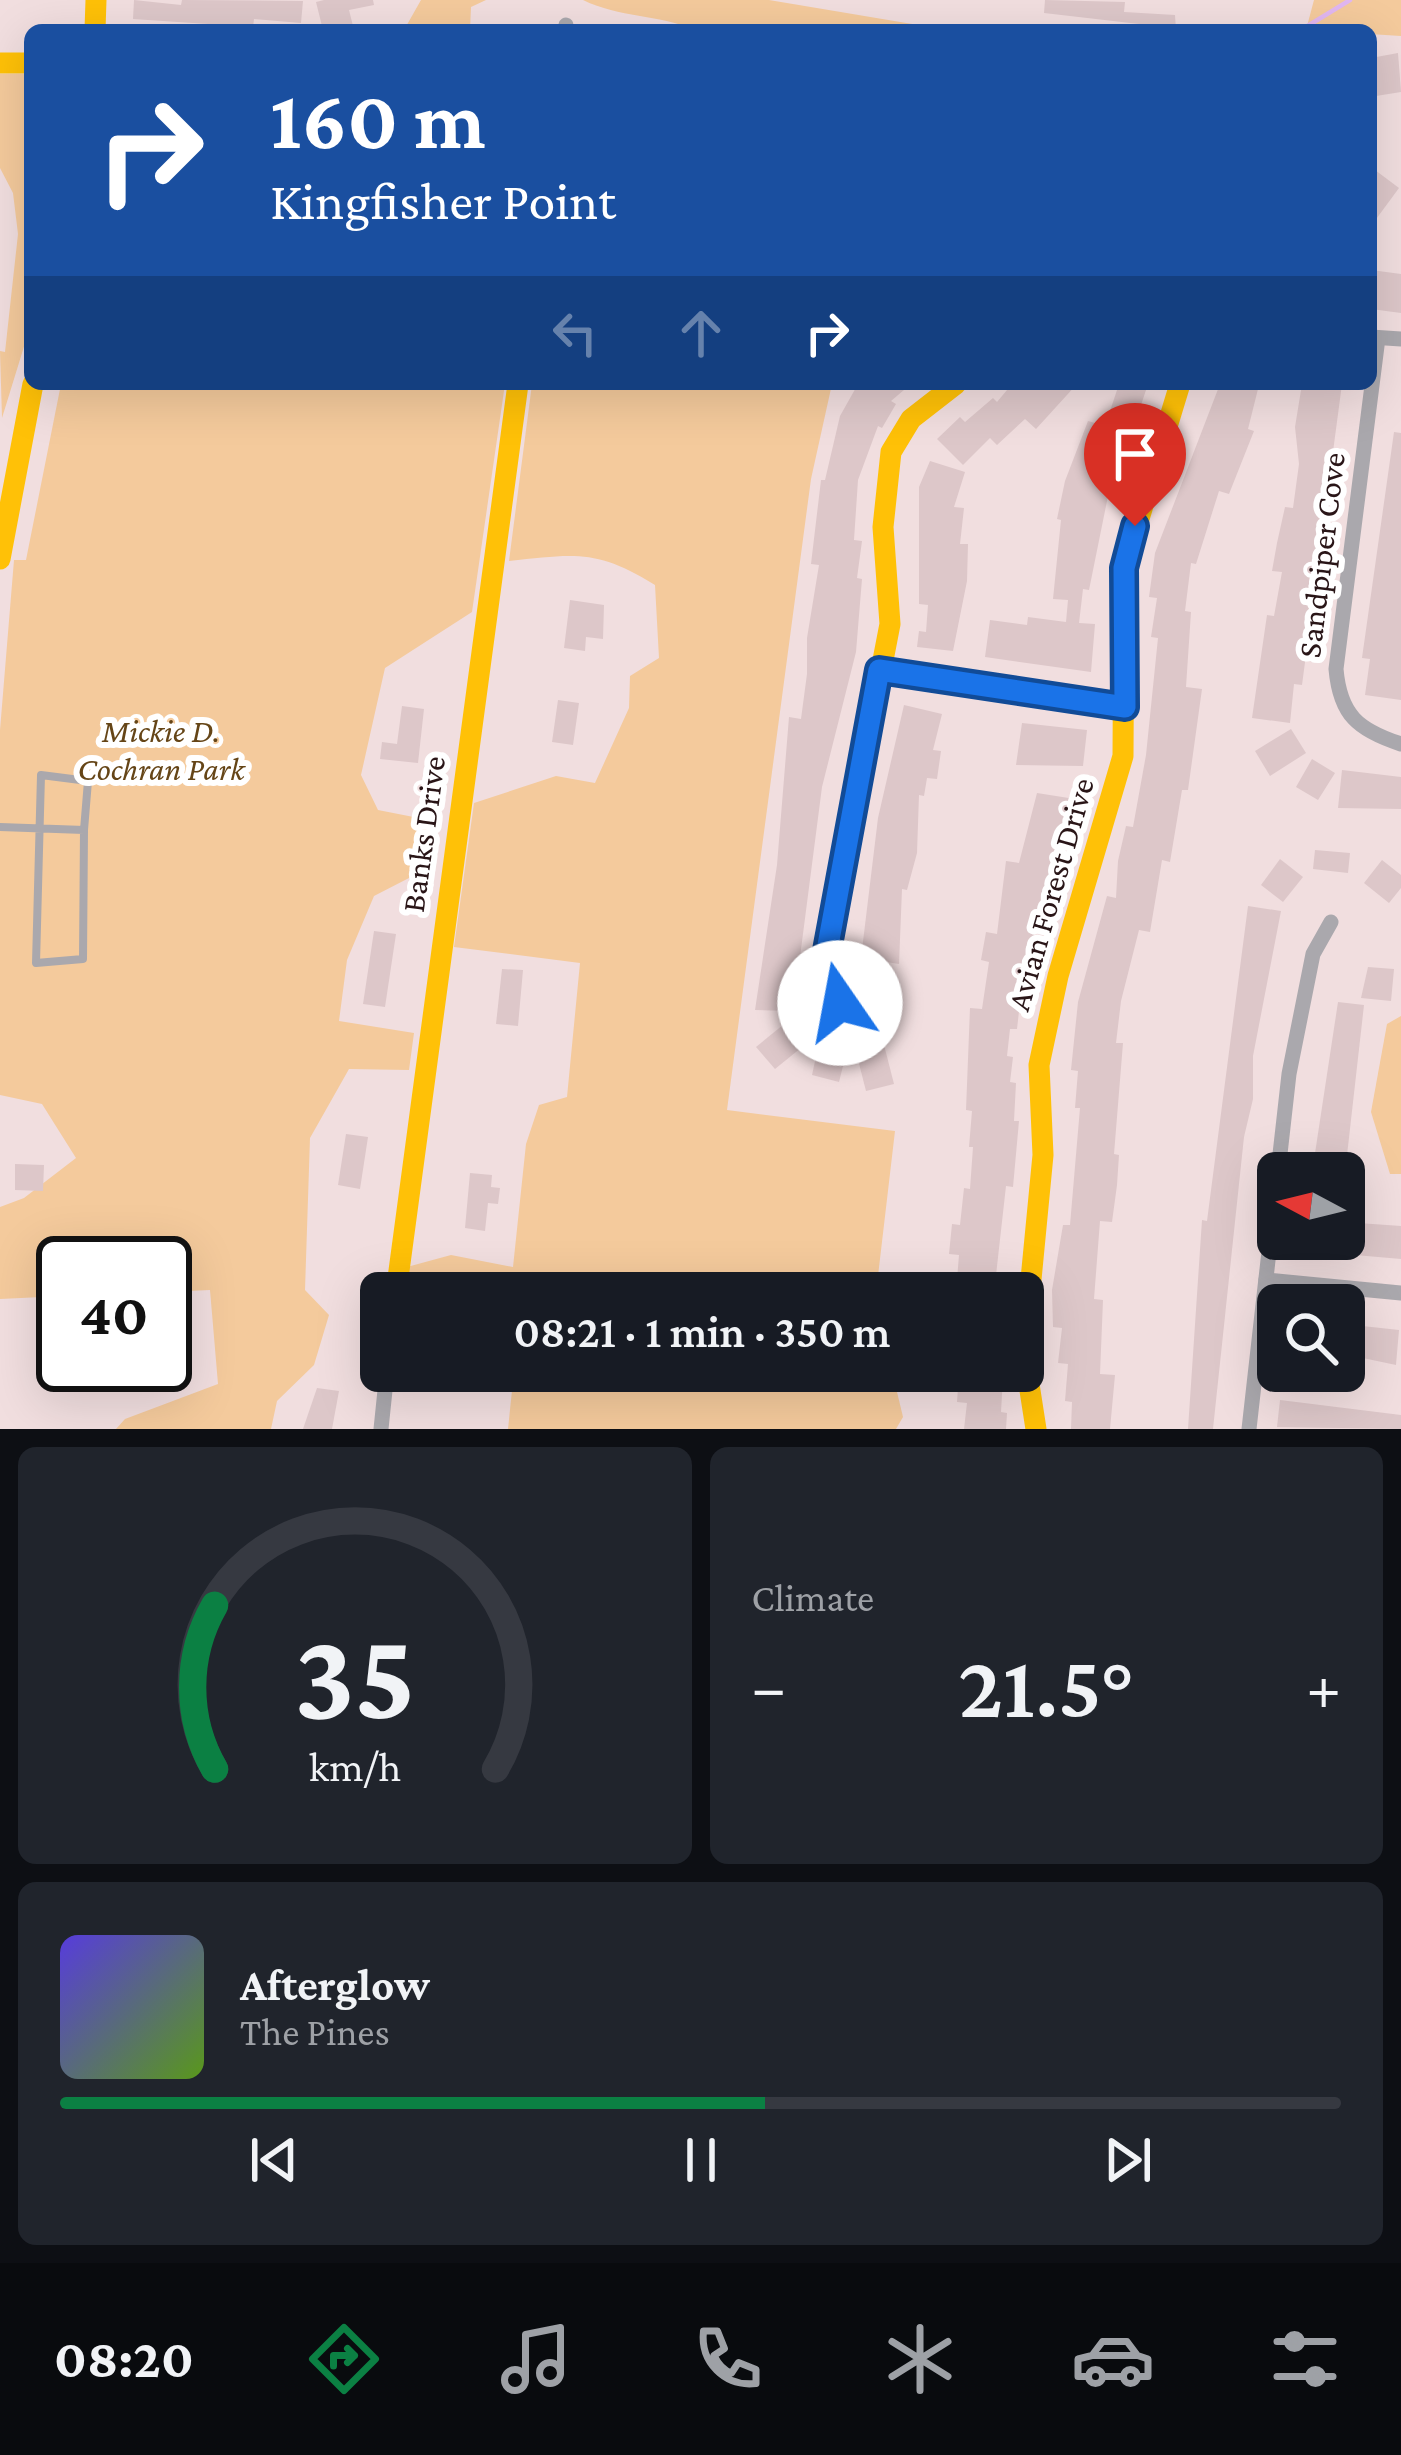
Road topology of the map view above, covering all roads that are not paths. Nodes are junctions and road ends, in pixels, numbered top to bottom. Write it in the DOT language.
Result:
graph roads {
  1 [pos="33,390"];
  2 [pos="517,390"];
  3 [pos="947,390"];
  4 [pos="1179,390"];
  5 [pos="1369,390"];
  6 [pos="2,535"];
  7 [pos="0,559"];
  8 [pos="879,670"];
  9 [pos="1125,707"];
  10 [pos="1401,744"];
  11 [pos="0,826"];
  12 [pos="38,828"];
  13 [pos="84,830"];
  14 [pos="1330,922"];
  15 [pos="840,1003"];
  16 [pos="399,1272"];
  17 [pos="1266,1280"];
  18 [pos="1401,1293"];
  19 [pos="385,1392"];
  20 [pos="381,1429"];
  21 [pos="1036,1429"];
  22 [pos="1249,1429"];
  1 -- 6 [label="street"];
  2 -- 16 [label="street, Banks Drive"];
  3 -- 8 [label="street"];
  4 -- 9 [label="street, Avian Forest Drive"];
  5 -- 10 [label="street, Sandpiper Cove"];
  6 -- 7 [label="street"];
  8 -- 9 [label="street"];
  8 -- 15 [label="street"];
  9 -- 21 [label="street, Avian Forest Drive"];
  11 -- 12 [label="lane"];
  12 -- 13 [label="lane"];
  12 -- 13 [label="lane"];
  12 -- 13 [label="lane"];
  14 -- 17 [label="street"];
  17 -- 18 [label="street"];
  17 -- 22 [label="street"];
  19 -- 20 [label="street"];
}
